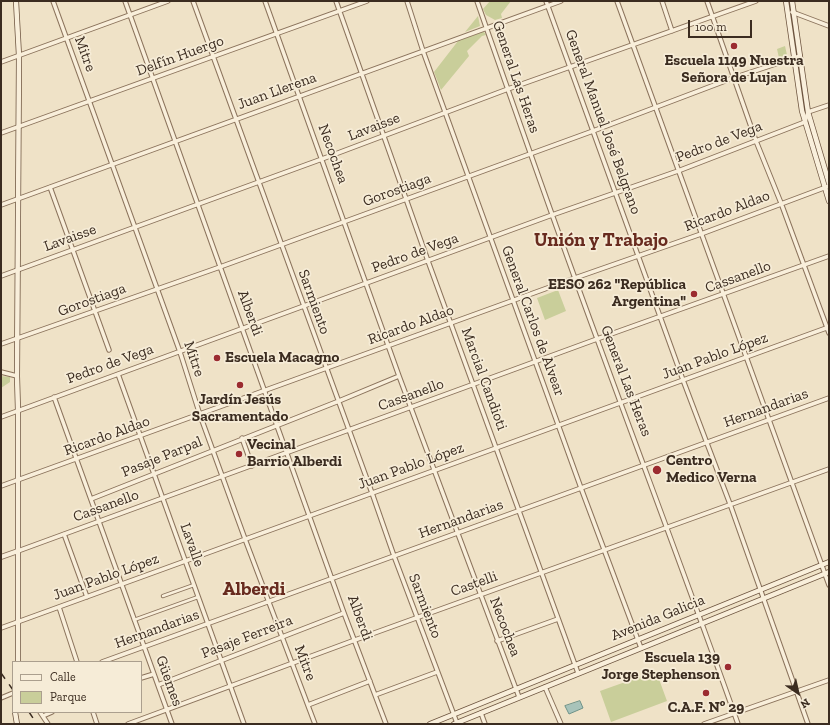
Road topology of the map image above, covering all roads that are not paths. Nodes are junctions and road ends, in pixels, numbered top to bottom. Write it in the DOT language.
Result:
graph roads {
  1 [pos="16,1"];
  2 [pos="53,1"];
  3 [pos="125,1"];
  4 [pos="168,1"];
  5 [pos="192,1"];
  6 [pos="265,1"];
  7 [pos="336,1"];
  8 [pos="367,1"];
  9 [pos="407,1"];
  10 [pos="477,1"];
  11 [pos="546,1"];
  12 [pos="561,1"];
  13 [pos="617,1"];
  14 [pos="662,1"];
  15 [pos="707,1"];
  16 [pos="756,1"];
  17 [pos="786,1"];
  18 [pos="792,1"];
  19 [pos="751,2"];
  20 [pos="548,6"];
  21 [pos="788,10"];
  22 [pos="340,11"];
  23 [pos="793,12"];
  24 [pos="130,16"];
  25 [pos="712,17"];
  26 [pos="829,26"];
  27 [pos="486,28"];
  28 [pos="672,31"];
  29 [pos="276,34"];
  30 [pos="67,39"];
  31 [pos="633,45"];
  32 [pos="423,51"];
  33 [pos="19,56"];
  34 [pos="800,56"];
  35 [pos="213,57"];
  36 [pos="794,57"];
  37 [pos="1,62"];
  38 [pos="570,67"];
  39 [pos="361,74"];
  40 [pos="152,78"];
  41 [pos="733,78"];
  42 [pos="508,89"];
  43 [pos="299,96"];
  44 [pos="89,101"];
  45 [pos="829,105"];
  46 [pos="655,107"];
  47 [pos="446,112"];
  48 [pos="808,112"];
  49 [pos="235,119"];
  50 [pos="805,122"];
  51 [pos="19,127"];
  52 [pos="593,131"];
  53 [pos="1,133"];
  54 [pos="384,136"];
  55 [pos="756,141"];
  56 [pos="174,142"];
  57 [pos="529,153"];
  58 [pos="322,159"];
  59 [pos="112,165"];
  60 [pos="678,171"];
  61 [pos="468,176"];
  62 [pos="258,182"];
  63 [pos="829,182"];
  64 [pos="50,187"];
  65 [pos="827,187"];
  66 [pos="616,193"];
  67 [pos="18,199"];
  68 [pos="407,199"];
  69 [pos="829,201"];
  70 [pos="781,203"];
  71 [pos="197,204"];
  72 [pos="1,205"];
  73 [pos="552,215"];
  74 [pos="344,222"];
  75 [pos="134,227"];
  76 [pos="701,234"];
  77 [pos="491,238"];
  78 [pos="280,245"];
  79 [pos="72,250"];
  80 [pos="639,256"];
  81 [pos="829,256"];
  82 [pos="428,261"];
  83 [pos="804,266"];
  84 [pos="220,267"];
  85 [pos="18,269"];
  86 [pos="1,276"];
  87 [pos="575,278"];
  88 [pos="367,283"];
  89 [pos="157,290"];
  90 [pos="723,295"];
  91 [pos="513,301"];
  92 [pos="304,306"];
  93 [pos="95,312"];
  94 [pos="661,317"];
  95 [pos="451,323"];
  96 [pos="828,328"];
  97 [pos="242,329"];
  98 [pos="829,333"];
  99 [pos="17,339"];
  100 [pos="597,339"];
  101 [pos="1,344"];
  102 [pos="389,347"];
  103 [pos="109,350"];
  104 [pos="180,352"];
  105 [pos="746,357"];
  106 [pos="535,361"];
  107 [pos="326,369"];
  108 [pos="1,372"];
  109 [pos="118,374"];
  110 [pos="17,376"];
  111 [pos="399,376"];
  112 [pos="684,380"];
  113 [pos="472,385"];
  114 [pos="266,391"];
  115 [pos="54,397"];
  116 [pos="829,398"];
  117 [pos="338,401"];
  118 [pos="621,403"];
  119 [pos="411,407"];
  120 [pos="18,410"];
  121 [pos="200,415"];
  122 [pos="1,417"];
  123 [pos="769,420"];
  124 [pos="277,424"];
  125 [pos="558,425"];
  126 [pos="349,430"];
  127 [pos="140,437"];
  128 [pos="242,438"];
  129 [pos="707,442"];
  130 [pos="496,448"];
  131 [pos="213,450"];
  132 [pos="287,453"];
  133 [pos="76,460"];
  134 [pos="644,465"];
  135 [pos="252,466"];
  136 [pos="829,469"];
  137 [pos="434,470"];
  138 [pos="154,474"];
  139 [pos="223,477"];
  140 [pos="18,480"];
  141 [pos="791,482"];
  142 [pos="1,486"];
  143 [pos="581,488"];
  144 [pos="372,493"];
  145 [pos="91,499"];
  146 [pos="163,499"];
  147 [pos="730,504"];
  148 [pos="519,511"];
  149 [pos="310,516"];
  150 [pos="98,521"];
  151 [pos="667,527"];
  152 [pos="457,533"];
  153 [pos="64,534"];
  154 [pos="245,539"];
  155 [pos="604,550"];
  156 [pos="18,552"];
  157 [pos="394,556"];
  158 [pos="1,557"];
  159 [pos="186,561"];
  160 [pos="829,562"];
  161 [pos="822,565"];
  162 [pos="542,572"];
  163 [pos="827,573"];
  164 [pos="333,578"];
  165 [pos="121,584"];
  166 [pos="194,585"];
  167 [pos="829,585"];
  168 [pos="760,589"];
  169 [pos="480,595"];
  170 [pos="163,596"];
  171 [pos="87,597"];
  172 [pos="198,597"];
  173 [pos="764,598"];
  174 [pos="269,602"];
  175 [pos="59,607"];
  176 [pos="344,613"];
  177 [pos="699,614"];
  178 [pos="417,618"];
  179 [pos="558,619"];
  180 [pos="134,620"];
  181 [pos="18,622"];
  182 [pos="207,623"];
  183 [pos="702,623"];
  184 [pos="1,628"];
  185 [pos="282,636"];
  186 [pos="638,639"];
  187 [pos="355,640"];
  188 [pos="497,641"];
  189 [pos="144,646"];
  190 [pos="641,648"];
  191 [pos="221,660"];
  192 [pos="18,661"];
  193 [pos="77,661"];
  194 [pos="105,661"];
  195 [pos="293,664"];
  196 [pos="574,664"];
  197 [pos="437,672"];
  198 [pos="578,673"];
  199 [pos="154,674"];
  200 [pos="142,678"];
  201 [pos="829,680"];
  202 [pos="370,681"];
  203 [pos="158,685"];
  204 [pos="230,687"];
  205 [pos="545,687"];
  206 [pos="515,689"];
  207 [pos="797,692"];
  208 [pos="12,693"];
  209 [pos="375,695"];
  210 [pos="519,697"];
  211 [pos="1,698"];
  212 [pos="308,705"];
  213 [pos="166,709"];
  214 [pos="15,713"];
  215 [pos="93,713"];
  216 [pos="481,713"];
  217 [pos="41,714"];
  218 [pos="454,714"];
  219 [pos="734,714"];
  220 [pos="16,724"];
  221 [pos="48,724"];
  222 [pos="97,724"];
  223 [pos="128,724"];
  224 [pos="172,724"];
  225 [pos="244,724"];
  226 [pos="315,724"];
  227 [pos="386,724"];
  228 [pos="430,724"];
  229 [pos="456,724"];
  230 [pos="485,724"];
  231 [pos="561,724"];
  232 [pos="704,724"];
  233 [pos="738,724"];
  234 [pos="808,724"];
  1 -- 33 [label="main road"];
  2 -- 30 [label="street, Mitre"];
  3 -- 24 [label="street, Alberdi"];
  4 -- 24 [label="street"];
  5 -- 35 [label="street, Sarmiento"];
  6 -- 29 [label="street, Necochea"];
  7 -- 22 [label="street, Marcial Candioti"];
  8 -- 22 [label="street, Delfín Huergo"];
  9 -- 32 [label="street, General Carlos de Alvear"];
  10 -- 27 [label="street, General Las Heras"];
  11 -- 20 [label="street, General Manuel José Belgrano"];
  12 -- 20 [label="street, Juan Llerena"];
  13 -- 31 [label="street"];
  14 -- 28 [label="street"];
  15 -- 25 [label="street"];
  16 -- 19 [label="street, Lavaisse"];
  17 -- 21 [label="main road"];
  18 -- 23 [label="main road"];
  19 -- 25 [label="street, Lavaisse"];
  20 -- 27 [label="street, Juan Llerena"];
  20 -- 38 [label="street, General Manuel José Belgrano"];
  21 -- 23 [label="street"];
  21 -- 36 [label="main road"];
  22 -- 29 [label="street, Delfín Huergo"];
  22 -- 39 [label="street, Marcial Candioti"];
  23 -- 26 [label="street"];
  23 -- 34 [label="main road"];
  24 -- 30 [label="street"];
  24 -- 40 [label="street, Alberdi"];
  25 -- 28 [label="street, Lavaisse"];
  25 -- 41 [label="street"];
  27 -- 32 [label="street, Juan Llerena"];
  27 -- 42 [label="street, General Las Heras"];
  28 -- 31 [label="street, Lavaisse"];
  29 -- 35 [label="street, Delfín Huergo"];
  29 -- 43 [label="street, Necochea"];
  30 -- 33 [label="street"];
  30 -- 44 [label="street, Mitre"];
  31 -- 38 [label="street, Lavaisse"];
  31 -- 46 [label="street"];
  32 -- 39 [label="street, Juan Llerena"];
  32 -- 47 [label="street, General Carlos de Alvear"];
  33 -- 37 [label="street"];
  33 -- 51 [label="main road"];
  34 -- 36 [label="street, Gorostiaga"];
  34 -- 48 [label="main road"];
  35 -- 40 [label="street, Delfín Huergo"];
  35 -- 49 [label="street, Sarmiento"];
  36 -- 41 [label="street, Gorostiaga"];
  36 -- 50 [label="main road"];
  38 -- 42 [label="street, Lavaisse"];
  38 -- 52 [label="street, General Manuel José Belgrano"];
  39 -- 43 [label="street, Juan Llerena"];
  39 -- 54 [label="street, Marcial Candioti"];
  40 -- 44 [label="street, Delfín Huergo"];
  40 -- 56 [label="street, Alberdi"];
  41 -- 46 [label="street, Gorostiaga"];
  41 -- 55 [label="street"];
  42 -- 47 [label="street, Lavaisse"];
  42 -- 57 [label="street, General Las Heras"];
  43 -- 49 [label="street, Juan Llerena"];
  43 -- 58 [label="street, Necochea"];
  44 -- 51 [label="street, Delfín Huergo"];
  44 -- 59 [label="street, Mitre"];
  45 -- 48 [label="street"];
  46 -- 52 [label="street, Gorostiaga"];
  46 -- 60 [label="street"];
  47 -- 54 [label="street, Lavaisse"];
  47 -- 61 [label="street, General Carlos de Alvear"];
  48 -- 50 [label="street"];
  48 -- 63 [label="main road"];
  49 -- 56 [label="street, Juan Llerena"];
  49 -- 62 [label="street, Sarmiento"];
  50 -- 55 [label="street, Pedro de Vega"];
  50 -- 65 [label="main road"];
  51 -- 53 [label="street, Delfín Huergo"];
  51 -- 67 [label="main road"];
  52 -- 57 [label="street, Gorostiaga"];
  52 -- 66 [label="street, General Manuel José Belgrano"];
  54 -- 58 [label="street, Lavaisse"];
  54 -- 68 [label="street, Marcial Candioti"];
  55 -- 60 [label="street, Pedro de Vega"];
  55 -- 70 [label="street"];
  56 -- 59 [label="street, Juan Llerena"];
  56 -- 71 [label="street, Alberdi"];
  57 -- 61 [label="street, Gorostiaga"];
  57 -- 73 [label="street, General Las Heras"];
  58 -- 62 [label="street, Lavaisse"];
  58 -- 74 [label="street, Necochea"];
  59 -- 64 [label="street, Juan Llerena"];
  59 -- 75 [label="street, Mitre"];
  60 -- 66 [label="street, Pedro de Vega"];
  60 -- 76 [label="street"];
  61 -- 68 [label="street, Gorostiaga"];
  61 -- 77 [label="street, General Carlos de Alvear"];
  62 -- 71 [label="street, Lavaisse"];
  62 -- 78 [label="street, Sarmiento"];
  64 -- 67 [label="street, Juan Llerena"];
  64 -- 79 [label="street"];
  65 -- 69 [label="main road"];
  65 -- 70 [label="street, Ricardo Aldao"];
  66 -- 73 [label="street, Pedro de Vega"];
  66 -- 80 [label="street, General Manuel José Belgrano"];
  67 -- 72 [label="street, Juan Llerena"];
  67 -- 85 [label="main road"];
  68 -- 74 [label="street, Gorostiaga"];
  68 -- 82 [label="street, Marcial Candioti"];
  70 -- 76 [label="street, Ricardo Aldao"];
  70 -- 83 [label="street"];
  71 -- 75 [label="street, Lavaisse"];
  71 -- 84 [label="street, Alberdi"];
  73 -- 77 [label="street, Pedro de Vega"];
  73 -- 87 [label="street, General Las Heras"];
  74 -- 78 [label="street, Gorostiaga"];
  74 -- 88 [label="street, Necochea"];
  75 -- 79 [label="street, Lavaisse"];
  75 -- 89 [label="street, Mitre"];
  76 -- 80 [label="street, Ricardo Aldao"];
  76 -- 90 [label="street"];
  77 -- 82 [label="street, Pedro de Vega"];
  77 -- 91 [label="street, General Carlos de Alvear"];
  78 -- 84 [label="street, Gorostiaga"];
  78 -- 92 [label="street, Sarmiento"];
  79 -- 85 [label="street, Lavaisse"];
  79 -- 93 [label="street"];
  80 -- 87 [label="street, Ricardo Aldao"];
  80 -- 94 [label="street, General Manuel José Belgrano"];
  81 -- 83 [label="street, Cassanello"];
  82 -- 88 [label="street, Pedro de Vega"];
  82 -- 95 [label="street, Marcial Candioti"];
  83 -- 90 [label="street, Cassanello"];
  83 -- 96 [label="street"];
  84 -- 89 [label="street, Gorostiaga"];
  84 -- 97 [label="street, Alberdi"];
  85 -- 86 [label="street, Lavaisse"];
  85 -- 99 [label="main road"];
  87 -- 91 [label="street, Ricardo Aldao"];
  87 -- 100 [label="street, General Las Heras"];
  88 -- 92 [label="street, Pedro de Vega"];
  88 -- 102 [label="street, Necochea"];
  89 -- 93 [label="street, Gorostiaga"];
  89 -- 104 [label="street, Mitre"];
  90 -- 94 [label="street, Cassanello"];
  90 -- 105 [label="street"];
  91 -- 95 [label="street, Ricardo Aldao"];
  91 -- 106 [label="street, General Carlos de Alvear"];
  92 -- 97 [label="street, Pedro de Vega"];
  92 -- 107 [label="street, Sarmiento"];
  93 -- 99 [label="street, Gorostiaga"];
  93 -- 103 [label="street"];
  94 -- 100 [label="street, Cassanello"];
  94 -- 112 [label="street, General Manuel José Belgrano"];
  95 -- 102 [label="street, Ricardo Aldao"];
  95 -- 113 [label="street, Marcial Candioti"];
  96 -- 98 [label="street"];
  96 -- 105 [label="street, Juan Pablo López"];
  97 -- 104 [label="street, Pedro de Vega"];
  97 -- 114 [label="street, Alberdi"];
  99 -- 101 [label="street, Gorostiaga"];
  99 -- 110 [label="main road"];
  100 -- 106 [label="street, Cassanello"];
  100 -- 118 [label="street, General Las Heras"];
  102 -- 107 [label="street, Ricardo Aldao"];
  102 -- 111 [label="street, Necochea"];
  104 -- 109 [label="street, Pedro de Vega"];
  104 -- 121 [label="street, Mitre"];
  105 -- 112 [label="street, Juan Pablo López"];
  105 -- 123 [label="street"];
  106 -- 113 [label="street, Cassanello"];
  106 -- 125 [label="street, General Carlos de Alvear"];
  107 -- 114 [label="street, Ricardo Aldao"];
  107 -- 117 [label="street, Sarmiento"];
  108 -- 110 [label="street"];
  109 -- 115 [label="street, Pedro de Vega"];
  109 -- 127 [label="street, Lavalle"];
  110 -- 120 [label="main road"];
  111 -- 117 [label="street, Pasaje Parpal"];
  111 -- 119 [label="street, Necochea"];
  112 -- 118 [label="street, Juan Pablo López"];
  112 -- 129 [label="street, General Manuel José Belgrano"];
  113 -- 119 [label="street, Cassanello"];
  113 -- 130 [label="street, Marcial Candioti"];
  114 -- 121 [label="street, Ricardo Aldao"];
  114 -- 124 [label="street, Alberdi"];
  115 -- 120 [label="street, Pedro de Vega"];
  115 -- 133 [label="street, Güemes"];
  116 -- 123 [label="street, Hernandarias"];
  117 -- 124 [label="street, Pasaje Parpal"];
  117 -- 126 [label="street, Sarmiento"];
  118 -- 125 [label="street, Juan Pablo López"];
  118 -- 134 [label="street, General Las Heras"];
  119 -- 126 [label="street, Cassanello"];
  119 -- 137 [label="street, Necochea"];
  120 -- 122 [label="street, Pedro de Vega"];
  120 -- 140 [label="main road"];
  121 -- 127 [label="street, Ricardo Aldao"];
  121 -- 131 [label="street, Mitre"];
  123 -- 129 [label="street, Hernandarias"];
  123 -- 141 [label="street"];
  124 -- 128 [label="street, Pasaje Parpal"];
  124 -- 132 [label="street, Alberdi"];
  125 -- 130 [label="street, Juan Pablo López"];
  125 -- 143 [label="street, General Carlos de Alvear"];
  126 -- 132 [label="street, Cassanello"];
  126 -- 144 [label="street, Sarmiento"];
  127 -- 133 [label="street, Ricardo Aldao"];
  127 -- 138 [label="street, Lavalle"];
  128 -- 131 [label="street, Pasaje Parpal"];
  128 -- 135 [label="street"];
  129 -- 134 [label="street, Hernandarias"];
  129 -- 147 [label="street, General Manuel José Belgrano"];
  130 -- 137 [label="street, Juan Pablo López"];
  130 -- 148 [label="street, Marcial Candioti"];
  131 -- 138 [label="street, Pasaje Parpal"];
  131 -- 139 [label="street, Mitre"];
  132 -- 135 [label="street, Cassanello"];
  132 -- 149 [label="street, Alberdi"];
  133 -- 140 [label="street, Ricardo Aldao"];
  133 -- 145 [label="street, Güemes"];
  134 -- 143 [label="street, Hernandarias"];
  134 -- 151 [label="street, General Las Heras"];
  135 -- 139 [label="street, Cassanello"];
  136 -- 141 [label="street, Castelli"];
  137 -- 144 [label="street, Juan Pablo López"];
  137 -- 152 [label="street, Necochea"];
  138 -- 145 [label="street, Pasaje Parpal"];
  138 -- 146 [label="street, Lavalle"];
  139 -- 146 [label="street, Cassanello"];
  139 -- 154 [label="street, Mitre"];
  140 -- 142 [label="street, Ricardo Aldao"];
  140 -- 156 [label="main road"];
  141 -- 147 [label="street, Castelli"];
  141 -- 161 [label="street"];
  143 -- 148 [label="street, Hernandarias"];
  143 -- 155 [label="street, General Carlos de Alvear"];
  144 -- 149 [label="street, Juan Pablo López"];
  144 -- 157 [label="street, Sarmiento"];
  145 -- 150 [label="street, Güemes"];
  146 -- 150 [label="street, Cassanello"];
  146 -- 159 [label="street, Lavalle"];
  147 -- 151 [label="street, Castelli"];
  147 -- 168 [label="street, General Manuel José Belgrano"];
  148 -- 152 [label="street, Hernandarias"];
  148 -- 162 [label="street, Marcial Candioti"];
  149 -- 154 [label="street, Juan Pablo López"];
  149 -- 164 [label="street, Alberdi"];
  150 -- 153 [label="street, Cassanello"];
  150 -- 165 [label="street, Güemes"];
  151 -- 155 [label="street, Castelli"];
  151 -- 177 [label="street, General Las Heras"];
  152 -- 157 [label="street, Hernandarias"];
  152 -- 169 [label="street, Necochea"];
  153 -- 156 [label="street, Cassanello"];
  153 -- 171 [label="street"];
  154 -- 159 [label="street, Juan Pablo López"];
  154 -- 174 [label="street, Mitre"];
  155 -- 162 [label="street, Castelli"];
  155 -- 186 [label="street, General Carlos de Alvear"];
  156 -- 158 [label="street, Cassanello"];
  156 -- 181 [label="main road"];
  157 -- 164 [label="street, Hernandarias"];
  157 -- 178 [label="street, Sarmiento"];
  159 -- 165 [label="street, Juan Pablo López"];
  159 -- 166 [label="street, Lavalle"];
  160 -- 161 [label="main road, Avenida Galicia"];
  161 -- 163 [label="street"];
  161 -- 168 [label="main road, Avenida Galicia"];
  162 -- 169 [label="street, Castelli"];
  162 -- 179 [label="street, Marcial Candioti"];
  163 -- 167 [label="street"];
  163 -- 173 [label="main road, Avenida Galicia"];
  164 -- 174 [label="street, Hernandarias"];
  164 -- 176 [label="street, Alberdi"];
  165 -- 171 [label="street, Juan Pablo López"];
  165 -- 180 [label="street, Güemes"];
  166 -- 170 [label="street"];
  166 -- 172 [label="street, Lavalle"];
  168 -- 173 [label="street, General Manuel José Belgrano"];
  168 -- 177 [label="main road, Avenida Galicia"];
  169 -- 178 [label="street, Castelli"];
  169 -- 188 [label="street, Necochea"];
  171 -- 175 [label="street, Juan Pablo López"];
  172 -- 180 [label="street"];
  172 -- 182 [label="street, Lavalle"];
  173 -- 183 [label="main road, Avenida Galicia"];
  173 -- 207 [label="street, General Manuel José Belgrano"];
  174 -- 182 [label="street, Hernandarias"];
  174 -- 185 [label="street, Mitre"];
  175 -- 181 [label="street, Juan Pablo López"];
  175 -- 193 [label="street"];
  176 -- 185 [label="street, Pasaje Ferreira"];
  176 -- 187 [label="street, Alberdi"];
  177 -- 183 [label="street, General Las Heras"];
  177 -- 186 [label="main road, Avenida Galicia"];
  178 -- 187 [label="street, Castelli"];
  178 -- 197 [label="street, Sarmiento"];
  179 -- 188 [label="street"];
  179 -- 196 [label="street, Marcial Candioti"];
  180 -- 189 [label="street, Güemes"];
  181 -- 184 [label="street, Juan Pablo López"];
  181 -- 192 [label="main road"];
  182 -- 189 [label="street, Hernandarias"];
  182 -- 191 [label="street, Lavalle"];
  183 -- 190 [label="main road, Avenida Galicia"];
  183 -- 219 [label="street, General Las Heras"];
  185 -- 191 [label="street, Pasaje Ferreira"];
  185 -- 195 [label="street, Mitre"];
  186 -- 190 [label="street, General Carlos de Alvear"];
  186 -- 196 [label="main road, Avenida Galicia"];
  187 -- 195 [label="street, Castelli"];
  187 -- 202 [label="street, Alberdi"];
  188 -- 206 [label="street, Necochea"];
  189 -- 194 [label="street, Hernandarias"];
  189 -- 199 [label="street, Güemes"];
  190 -- 198 [label="main road, Avenida Galicia"];
  191 -- 203 [label="street, Pasaje Ferreira"];
  191 -- 204 [label="street, Lavalle"];
  195 -- 204 [label="street, Castelli"];
  195 -- 212 [label="street, Mitre"];
  196 -- 198 [label="street, Marcial Candioti"];
  196 -- 206 [label="main road, Avenida Galicia"];
  197 -- 209 [label="street"];
  197 -- 218 [label="street, Sarmiento"];
  198 -- 205 [label="main road, Avenida Galicia"];
  199 -- 200 [label="street"];
  199 -- 203 [label="street, Güemes"];
  201 -- 207 [label="street"];
  202 -- 209 [label="street, Alberdi"];
  202 -- 212 [label="street"];
  203 -- 213 [label="street, Güemes"];
  204 -- 213 [label="street, Castelli"];
  204 -- 225 [label="street, Lavalle"];
  205 -- 210 [label="main road, Avenida Galicia"];
  205 -- 231 [label="street"];
  206 -- 210 [label="street, Necochea"];
  206 -- 218 [label="main road, Avenida Galicia"];
  207 -- 219 [label="street"];
  207 -- 234 [label="street, General Manuel José Belgrano"];
  208 -- 211 [label="street"];
  209 -- 227 [label="street, Alberdi"];
  210 -- 216 [label="main road, Avenida Galicia"];
  212 -- 226 [label="street, Mitre"];
  213 -- 223 [label="street, Castelli"];
  213 -- 224 [label="street, Güemes"];
  214 -- 220 [label="main road"];
  215 -- 222 [label="street"];
  216 -- 229 [label="main road, Avenida Galicia"];
  216 -- 230 [label="street"];
  217 -- 221 [label="street"];
  218 -- 228 [label="main road, Avenida Galicia"];
  218 -- 229 [label="street, Sarmiento"];
  219 -- 232 [label="street"];
  219 -- 233 [label="street, General Las Heras"];
}
